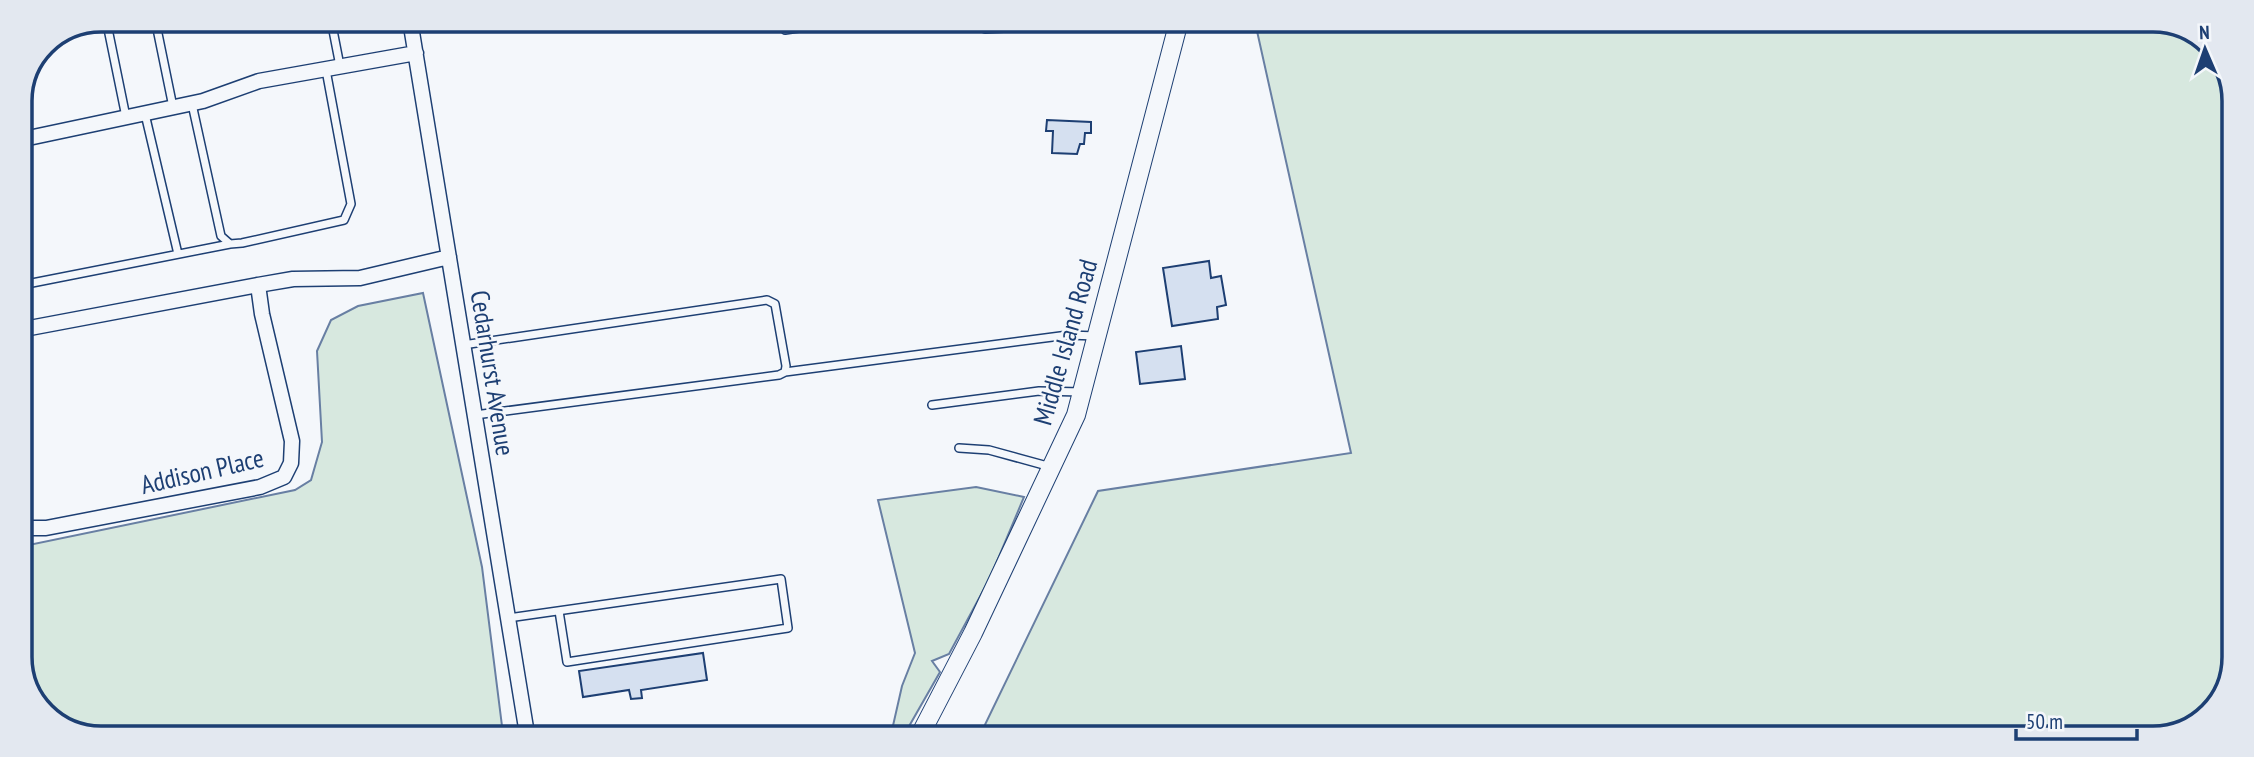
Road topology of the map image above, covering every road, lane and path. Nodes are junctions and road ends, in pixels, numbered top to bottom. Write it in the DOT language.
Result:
graph roads {
  1 [pos="109,32"];
  2 [pos="158,32"];
  3 [pos="332,32"];
  4 [pos="412,32"];
  5 [pos="1176,32"];
  6 [pos="416,53"];
  7 [pos="333,68"];
  8 [pos="192,104"];
  9 [pos="173,108"];
  10 [pos="145,114"];
  11 [pos="126,118"];
  12 [pos="32,137"];
  13 [pos="230,244"];
  14 [pos="178,254"];
  15 [pos="449,257"];
  16 [pos="32,283"];
  17 [pos="258,285"];
  18 [pos="32,328"];
  19 [pos="1097,336"];
  20 [pos="463,345"];
  21 [pos="785,372"];
  22 [pos="1082,392"];
  23 [pos="932,405"];
  24 [pos="475,415"];
  25 [pos="959,448"];
  26 [pos="1051,468"];
  27 [pos="32,528"];
  28 [pos="559,611"];
  29 [pos="508,618"];
  30 [pos="526,726"];
  31 [pos="925,726"];
  1 -- 11 [label="lane"];
  2 -- 9 [label="lane"];
  3 -- 7 [label="lane"];
  4 -- 6 [label="street, Cedarhurst Avenue"];
  5 -- 19 [label="street, Middle Island Road"];
  6 -- 7 [label="street"];
  6 -- 15 [label="street, Cedarhurst Avenue"];
  7 -- 8 [label="street"];
  7 -- 13 [label="lane"];
  8 -- 9 [label="street"];
  8 -- 13 [label="lane"];
  9 -- 10 [label="street"];
  10 -- 11 [label="street"];
  10 -- 14 [label="lane"];
  11 -- 12 [label="street"];
  13 -- 14 [label="lane"];
  14 -- 16 [label="lane"];
  15 -- 17 [label="street"];
  15 -- 20 [label="street, Cedarhurst Avenue"];
  17 -- 18 [label="street"];
  17 -- 27 [label="street, Addison Place"];
  19 -- 21 [label="lane"];
  19 -- 22 [label="street, Middle Island Road"];
  20 -- 21 [label="lane"];
  20 -- 24 [label="street, Cedarhurst Avenue"];
  21 -- 24 [label="lane"];
  22 -- 23 [label="lane"];
  22 -- 26 [label="street, Middle Island Road"];
  24 -- 29 [label="street, Cedarhurst Avenue"];
  25 -- 26 [label="lane"];
  26 -- 31 [label="street, Middle Island Road"];
  28 -- 28 [label="lane"];
  28 -- 29 [label="lane"];
  29 -- 30 [label="street, Cedarhurst Avenue"];
}
